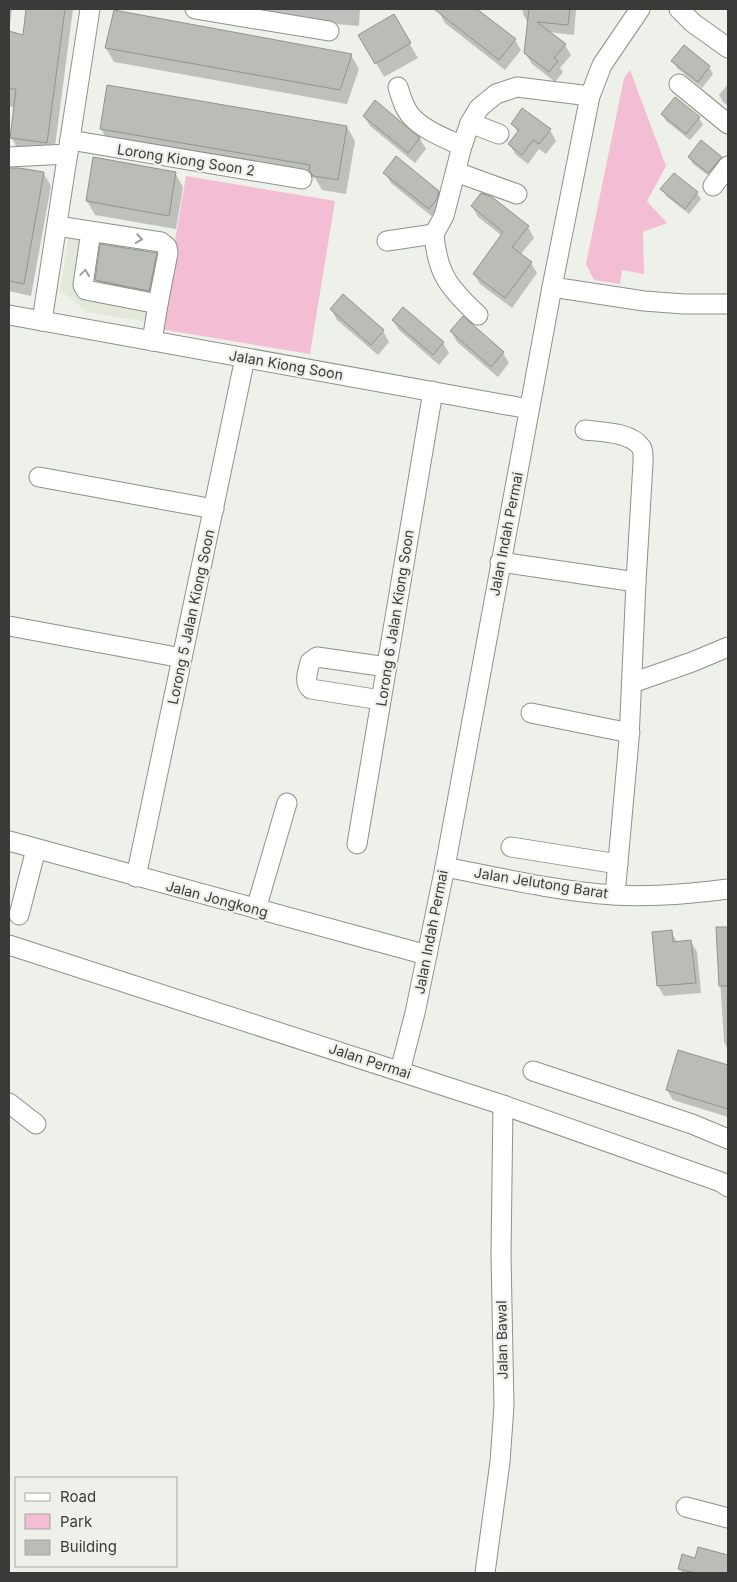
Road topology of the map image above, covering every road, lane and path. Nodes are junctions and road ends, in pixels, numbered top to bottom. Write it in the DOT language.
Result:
graph roads {
  1 [pos="90,9"];
  2 [pos="199,9"];
  3 [pos="638,9"];
  4 [pos="679,9"];
  5 [pos="329,31"];
  6 [pos="728,48"];
  7 [pos="679,84"];
  8 [pos="398,87"];
  9 [pos="590,96"];
  10 [pos="470,123"];
  11 [pos="728,124"];
  12 [pos="499,134"];
  13 [pos="462,146"];
  14 [pos="69,147"];
  15 [pos="9,157"];
  16 [pos="728,166"];
  17 [pos="456,172"];
  18 [pos="302,179"];
  19 [pos="713,186"];
  20 [pos="517,194"];
  21 [pos="57,226"];
  22 [pos="91,231"];
  23 [pos="434,234"];
  24 [pos="387,241"];
  25 [pos="552,287"];
  26 [pos="158,304"];
  27 [pos="728,304"];
  28 [pos="9,315"];
  29 [pos="478,315"];
  30 [pos="42,321"];
  31 [pos="152,341"];
  32 [pos="245,358"];
  33 [pos="432,391"];
  34 [pos="529,409"];
  35 [pos="585,430"];
  36 [pos="39,477"];
  37 [pos="214,509"];
  38 [pos="500,562"];
  39 [pos="636,582"];
  40 [pos="9,626"];
  41 [pos="728,647"];
  42 [pos="182,658"];
  43 [pos="387,667"];
  44 [pos="632,683"];
  45 [pos="381,700"];
  46 [pos="531,713"];
  47 [pos="630,733"];
  48 [pos="287,803"];
  49 [pos="9,841"];
  50 [pos="357,844"];
  51 [pos="511,847"];
  52 [pos="36,849"];
  53 [pos="618,864"];
  54 [pos="445,867"];
  55 [pos="136,876"];
  56 [pos="728,889"];
  57 [pos="615,895"];
  58 [pos="256,910"];
  59 [pos="19,915"];
  60 [pos="9,945"];
  61 [pos="426,955"];
  62 [pos="400,1071"];
  63 [pos="533,1071"];
  64 [pos="9,1103"];
  65 [pos="503,1105"];
  66 [pos="36,1124"];
  67 [pos="728,1139"];
  68 [pos="726,1182"];
  69 [pos="686,1507"];
  70 [pos="728,1518"];
  71 [pos="485,1573"];
  1 -- 14 [label="street"];
  2 -- 5 [label="street"];
  3 -- 9 [label="street, Jalan Indah Permai"];
  4 -- 6 [label="street"];
  7 -- 11 [label="street"];
  8 -- 13 [label="street"];
  9 -- 10 [label="street"];
  9 -- 25 [label="street, Jalan Indah Permai"];
  10 -- 12 [label="street"];
  10 -- 13 [label="street"];
  13 -- 17 [label="street"];
  14 -- 15 [label="street, Lorong Kiong Soon 2"];
  14 -- 18 [label="street, Lorong Kiong Soon 2"];
  14 -- 21 [label="street"];
  16 -- 19 [label="street"];
  17 -- 20 [label="street"];
  17 -- 23 [label="street"];
  21 -- 22 [label="street"];
  21 -- 30 [label="street"];
  26 -- 22 [label="street, one-way"];
  22 -- 26 [label="street, one-way"];
  23 -- 24 [label="street"];
  23 -- 29 [label="street"];
  25 -- 27 [label="street"];
  25 -- 34 [label="street, Jalan Indah Permai"];
  26 -- 31 [label="street"];
  28 -- 30 [label="street, Jalan Kiong Soon"];
  30 -- 31 [label="street, Jalan Kiong Soon"];
  31 -- 32 [label="street, Jalan Kiong Soon"];
  32 -- 33 [label="street, Jalan Kiong Soon"];
  32 -- 37 [label="street, Lorong 5 Jalan Kiong Soon"];
  33 -- 34 [label="street, Jalan Kiong Soon"];
  33 -- 43 [label="street, Lorong 6 Jalan Kiong Soon"];
  34 -- 38 [label="street, Jalan Indah Permai"];
  35 -- 39 [label="street"];
  36 -- 37 [label="street"];
  37 -- 42 [label="street, Lorong 5 Jalan Kiong Soon"];
  38 -- 39 [label="street"];
  38 -- 54 [label="street, Jalan Indah Permai"];
  39 -- 44 [label="street"];
  40 -- 42 [label="street"];
  41 -- 44 [label="street"];
  42 -- 55 [label="street, Lorong 5 Jalan Kiong Soon"];
  43 -- 45 [label="street, Lorong 6 Jalan Kiong Soon"];
  43 -- 45 [label="street"];
  44 -- 47 [label="street"];
  45 -- 50 [label="street, Lorong 6 Jalan Kiong Soon"];
  46 -- 47 [label="street"];
  47 -- 53 [label="street"];
  48 -- 58 [label="street"];
  49 -- 52 [label="street, Jalan Jongkong"];
  51 -- 53 [label="street"];
  52 -- 55 [label="street, Jalan Jongkong"];
  52 -- 59 [label="street"];
  53 -- 57 [label="street"];
  54 -- 57 [label="street, Jalan Jelutong Barat"];
  54 -- 61 [label="street, Jalan Indah Permai"];
  55 -- 58 [label="street, Jalan Jongkong"];
  56 -- 57 [label="street, Jalan Jelutong Barat"];
  58 -- 61 [label="street, Jalan Jongkong"];
  60 -- 62 [label="street, Jalan Permai"];
  61 -- 62 [label="street, Jalan Indah Permai"];
  62 -- 65 [label="street, Jalan Permai"];
  63 -- 67 [label="street"];
  64 -- 66 [label="street"];
  65 -- 68 [label="street, Jalan Permai"];
  65 -- 71 [label="street, Jalan Bawal"];
  69 -- 70 [label="street"];
}
